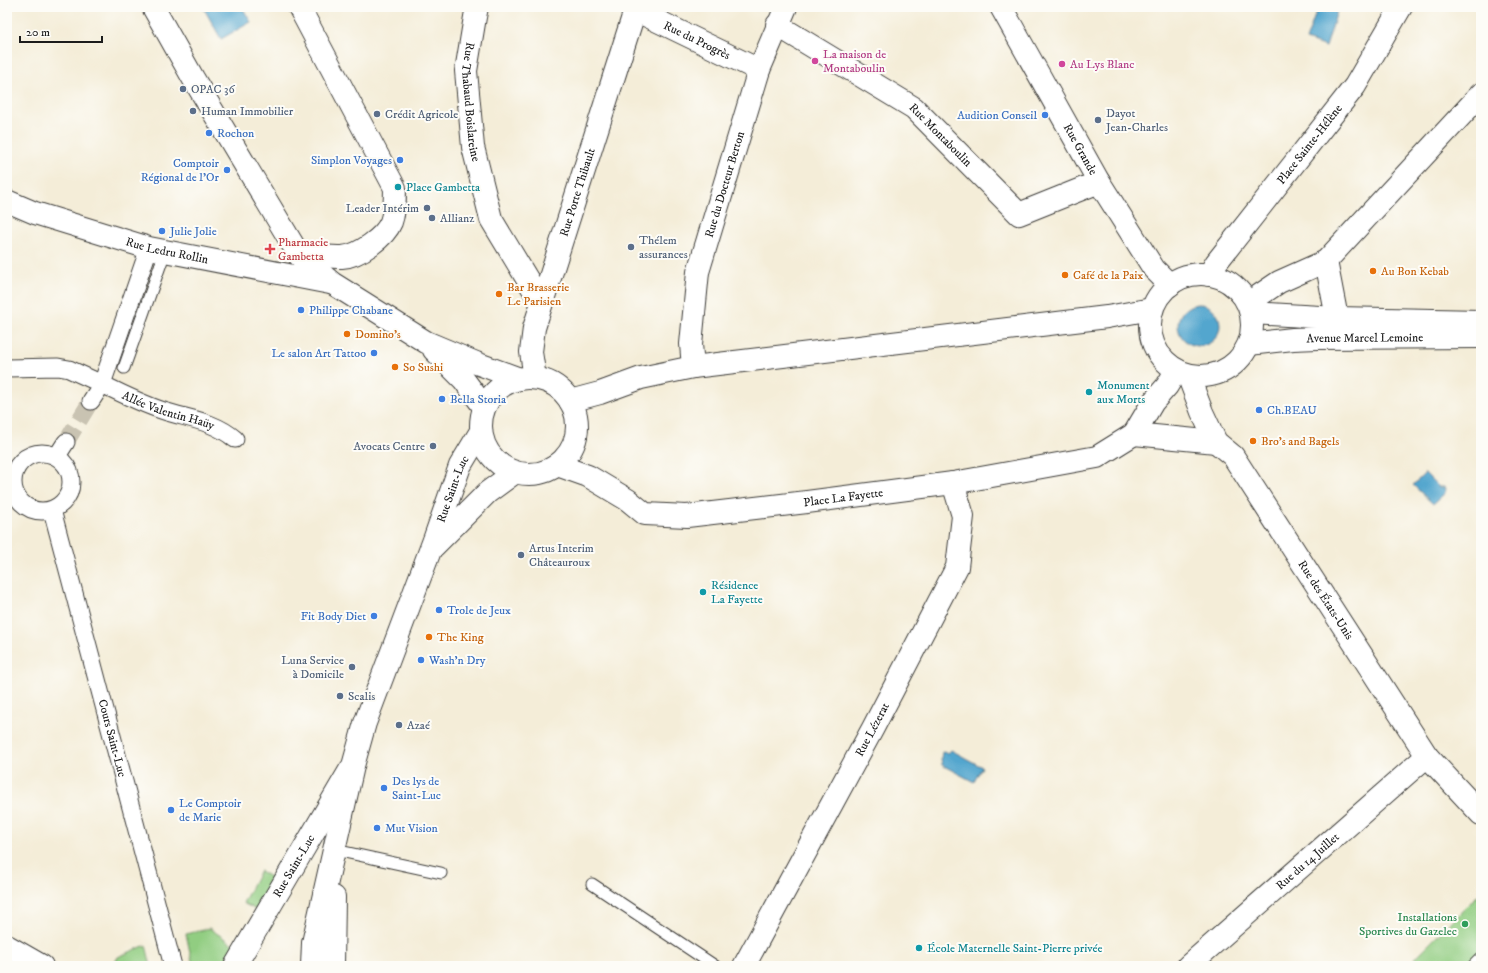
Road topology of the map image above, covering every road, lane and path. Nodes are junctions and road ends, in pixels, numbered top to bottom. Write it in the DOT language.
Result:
graph roads {
  1 [pos="153,7"];
  2 [pos="299,7"];
  3 [pos="477,7"];
  4 [pos="1001,7"];
  5 [pos="1400,8"];
  6 [pos="635,9"];
  7 [pos="781,16"];
  8 [pos="759,70"];
  9 [pos="1481,94"];
  10 [pos="1099,182"];
  11 [pos="7,202"];
  12 [pos="157,250"];
  13 [pos="299,255"];
  14 [pos="1326,261"];
  15 [pos="1209,274"];
  16 [pos="332,283"];
  17 [pos="1170,284"];
  18 [pos="542,302"];
  19 [pos="1249,308"];
  20 [pos="1152,310"];
  21 [pos="1337,318"];
  22 [pos="1481,321"];
  23 [pos="1481,337"];
  24 [pos="426,342"];
  25 [pos="1249,344"];
  26 [pos="693,367"];
  27 [pos="7,368"];
  28 [pos="124,368"];
  29 [pos="1182,373"];
  30 [pos="527,378"];
  31 [pos="102,384"];
  32 [pos="91,401"];
  33 [pos="570,401"];
  34 [pos="484,407"];
  35 [pos="481,431"];
  36 [pos="1134,434"];
  37 [pos="235,439"];
  38 [pos="66,442"];
  39 [pos="1216,442"];
  40 [pos="57,456"];
  41 [pos="558,465"];
  42 [pos="11,469"];
  43 [pos="514,473"];
  44 [pos="953,483"];
  45 [pos="52,510"];
  46 [pos="430,550"];
  47 [pos="1427,756"];
  48 [pos="353,766"];
  49 [pos="1481,814"];
  50 [pos="335,852"];
  51 [pos="441,873"];
  52 [pos="592,884"];
  53 [pos="7,946"];
  54 [pos="1481,958"];
  55 [pos="42,966"];
  56 [pos="173,966"];
  57 [pos="235,966"];
  58 [pos="312,966"];
  59 [pos="333,966"];
  60 [pos="715,966"];
  61 [pos="744,966"];
  62 [pos="1188,966"];
  63 [pos="1473,966"];
  1 -- 13 [label="street"];
  2 -- 13 [label="street"];
  3 -- 18 [label="street, Rue Thabaud Boislareine"];
  4 -- 10 [label="street, Rue Grande"];
  5 -- 15 [label="street, Place Sainte-Hélène"];
  6 -- 8 [label="street, Rue du Progrès"];
  6 -- 18 [label="street, Rue Porte Thibault"];
  7 -- 8 [label="street, Rue du Docteur Berton"];
  7 -- 10 [label="street, Rue Montaboulin"];
  8 -- 26 [label="street, Rue du Docteur Berton"];
  9 -- 14 [label="street"];
  10 -- 17 [label="street, Rue Grande"];
  11 -- 12 [label="street, Rue Ledru Rollin"];
  12 -- 16 [label="street, Rue Ledru Rollin"];
  12 -- 28 [label="lane"];
  12 -- 31 [label="street"];
  13 -- 16 [label="street"];
  14 -- 19 [label="street"];
  14 -- 21 [label="street"];
  15 -- 17 [label="street"];
  15 -- 19 [label="street"];
  16 -- 24 [label="street"];
  17 -- 20 [label="street"];
  18 -- 30 [label="street, Rue Porte Thibault"];
  19 -- 21 [label="street, Avenue Marcel Lemoine"];
  19 -- 25 [label="street"];
  20 -- 26 [label="street"];
  20 -- 29 [label="street"];
  21 -- 22 [label="street, Avenue Marcel Lemoine"];
  23 -- 25 [label="street, Avenue Marcel Lemoine"];
  24 -- 30 [label="street"];
  24 -- 34 [label="street"];
  25 -- 29 [label="street"];
  26 -- 33 [label="street"];
  27 -- 31 [label="street, Allée Valentin Haüy"];
  29 -- 36 [label="street, Place La Fayette"];
  29 -- 39 [label="street, Rue des États-Unis"];
  30 -- 33 [label="street"];
  30 -- 34 [label="street"];
  31 -- 32 [label="street"];
  31 -- 37 [label="street, Allée Valentin Haüy"];
  33 -- 41 [label="street"];
  34 -- 35 [label="street"];
  35 -- 43 [label="street"];
  35 -- 46 [label="street, Rue Saint-Luc"];
  36 -- 39 [label="street"];
  36 -- 44 [label="street, Place La Fayette"];
  38 -- 40 [label="street"];
  39 -- 47 [label="street, Rue des États-Unis"];
  40 -- 42 [label="street"];
  40 -- 45 [label="street"];
  41 -- 43 [label="street"];
  41 -- 44 [label="street, Place La Fayette"];
  42 -- 45 [label="street"];
  43 -- 46 [label="street, Rue Saint-Luc"];
  44 -- 61 [label="street, Rue Lézerat"];
  45 -- 56 [label="street, Cours Saint-Luc"];
  46 -- 48 [label="street, Rue Saint-Luc"];
  47 -- 49 [label="street, Rue des États-Unis"];
  47 -- 62 [label="street, Rue du 14 Juillet"];
  48 -- 50 [label="street, Rue Saint-Luc"];
  48 -- 57 [label="street, Rue Saint-Luc"];
  50 -- 51 [label="lane"];
  50 -- 58 [label="street, Rue Saint-Luc"];
  50 -- 59 [label="street, Rue Saint-Luc"];
  52 -- 60 [label="lane"];
  53 -- 55 [label="street"];
  54 -- 63 [label="lane"];
}
